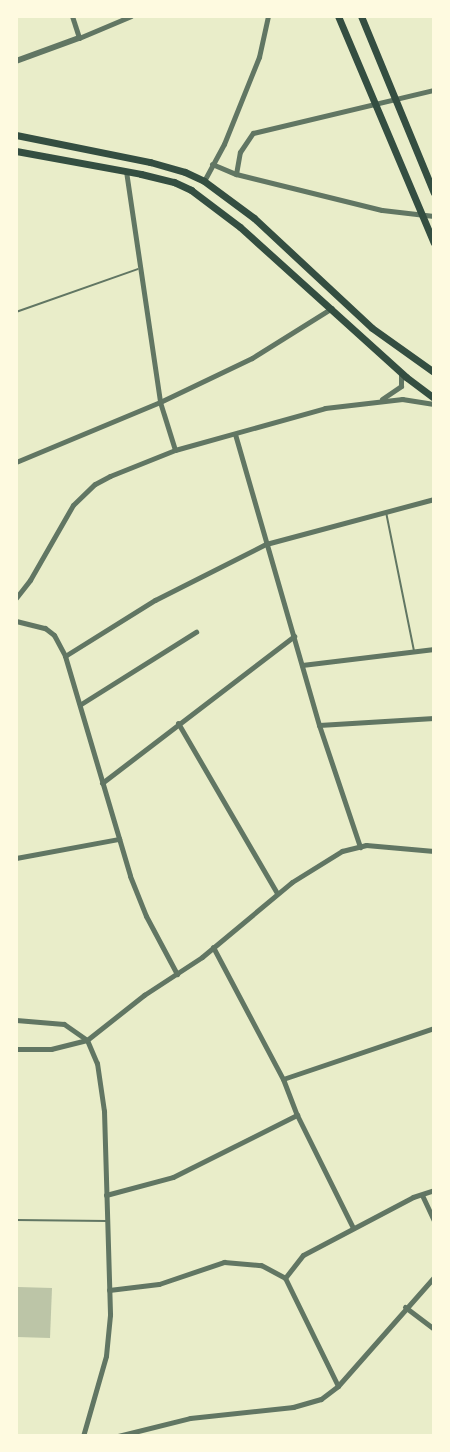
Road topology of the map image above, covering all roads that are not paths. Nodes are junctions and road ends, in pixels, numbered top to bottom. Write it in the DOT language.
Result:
graph roads {
  1 [pos="72,16"];
  2 [pos="131,16"];
  3 [pos="268,16"];
  4 [pos="338,16"];
  5 [pos="361,16"];
  6 [pos="79,38"];
  7 [pos="16,61"];
  8 [pos="434,90"];
  9 [pos="394,99"];
  10 [pos="374,102"];
  11 [pos="16,135"];
  12 [pos="16,151"];
  13 [pos="212,164"];
  14 [pos="126,171"];
  15 [pos="236,174"];
  16 [pos="204,181"];
  17 [pos="434,194"];
  18 [pos="422,216"];
  19 [pos="434,216"];
  20 [pos="434,243"];
  21 [pos="140,268"];
  22 [pos="332,308"];
  23 [pos="16,312"];
  24 [pos="398,370"];
  25 [pos="434,372"];
  26 [pos="434,398"];
  27 [pos="378,401"];
  28 [pos="160,402"];
  29 [pos="434,404"];
  30 [pos="235,434"];
  31 [pos="175,450"];
  32 [pos="16,462"];
  33 [pos="434,499"];
  34 [pos="386,512"];
  35 [pos="266,544"];
  36 [pos="16,598"];
  37 [pos="16,621"];
  38 [pos="196,632"];
  39 [pos="294,636"];
  40 [pos="434,649"];
  41 [pos="414,652"];
  42 [pos="65,656"];
  43 [pos="302,664"];
  44 [pos="81,704"];
  45 [pos="434,718"];
  46 [pos="178,723"];
  47 [pos="319,725"];
  48 [pos="102,783"];
  49 [pos="119,839"];
  50 [pos="360,847"];
  51 [pos="434,851"];
  52 [pos="16,858"];
  53 [pos="277,893"];
  54 [pos="213,947"];
  55 [pos="177,974"];
  56 [pos="16,1020"];
  57 [pos="434,1028"];
  58 [pos="87,1040"];
  59 [pos="16,1049"];
  60 [pos="283,1079"];
  61 [pos="297,1115"];
  62 [pos="434,1191"];
  63 [pos="106,1195"];
  64 [pos="422,1195"];
  65 [pos="16,1220"];
  66 [pos="107,1221"];
  67 [pos="434,1221"];
  68 [pos="353,1228"];
  69 [pos="434,1277"];
  70 [pos="285,1278"];
  71 [pos="109,1290"];
  72 [pos="405,1307"];
  73 [pos="434,1329"];
  74 [pos="338,1386"];
  75 [pos="83,1436"];
  76 [pos="118,1436"];
  1 -- 6 [label="street"];
  2 -- 6 [label="street"];
  3 -- 13 [label="street"];
  4 -- 10 [label="main road"];
  5 -- 9 [label="main road"];
  6 -- 7 [label="street"];
  8 -- 9 [label="street"];
  9 -- 10 [label="street"];
  9 -- 17 [label="main road"];
  10 -- 15 [label="street"];
  10 -- 18 [label="main road"];
  11 -- 16 [label="main road"];
  12 -- 14 [label="main road"];
  13 -- 15 [label="street"];
  13 -- 16 [label="street"];
  14 -- 21 [label="street"];
  14 -- 22 [label="main road"];
  15 -- 18 [label="street"];
  16 -- 25 [label="main road"];
  18 -- 19 [label="street"];
  18 -- 20 [label="main road"];
  21 -- 23 [label="lane"];
  21 -- 28 [label="street"];
  22 -- 24 [label="main road"];
  22 -- 28 [label="street"];
  24 -- 26 [label="main road"];
  24 -- 27 [label="street"];
  27 -- 29 [label="street"];
  27 -- 30 [label="street"];
  28 -- 31 [label="street"];
  28 -- 32 [label="street"];
  30 -- 31 [label="street"];
  30 -- 35 [label="street"];
  31 -- 36 [label="street"];
  33 -- 34 [label="street"];
  34 -- 35 [label="street"];
  34 -- 41 [label="lane"];
  35 -- 39 [label="street"];
  35 -- 42 [label="street"];
  37 -- 42 [label="street"];
  38 -- 44 [label="street"];
  39 -- 43 [label="street"];
  39 -- 46 [label="street"];
  40 -- 41 [label="street"];
  41 -- 43 [label="street"];
  42 -- 44 [label="street"];
  43 -- 47 [label="street"];
  44 -- 48 [label="street"];
  45 -- 47 [label="street"];
  46 -- 48 [label="street"];
  46 -- 53 [label="street"];
  47 -- 50 [label="street"];
  48 -- 49 [label="street"];
  49 -- 52 [label="street"];
  49 -- 55 [label="street"];
  50 -- 51 [label="street"];
  50 -- 53 [label="street"];
  53 -- 54 [label="street"];
  54 -- 55 [label="street"];
  54 -- 60 [label="street"];
  55 -- 58 [label="street"];
  56 -- 58 [label="street"];
  57 -- 60 [label="street"];
  58 -- 59 [label="street"];
  58 -- 63 [label="street"];
  60 -- 61 [label="street"];
  61 -- 63 [label="street"];
  61 -- 68 [label="street"];
  62 -- 64 [label="street"];
  63 -- 66 [label="street"];
  64 -- 67 [label="street"];
  64 -- 68 [label="street"];
  65 -- 66 [label="lane"];
  66 -- 71 [label="street"];
  68 -- 70 [label="street"];
  69 -- 72 [label="street"];
  70 -- 71 [label="street"];
  70 -- 74 [label="street"];
  71 -- 75 [label="street"];
  72 -- 73 [label="street"];
  72 -- 74 [label="street"];
  74 -- 76 [label="street"];
}
